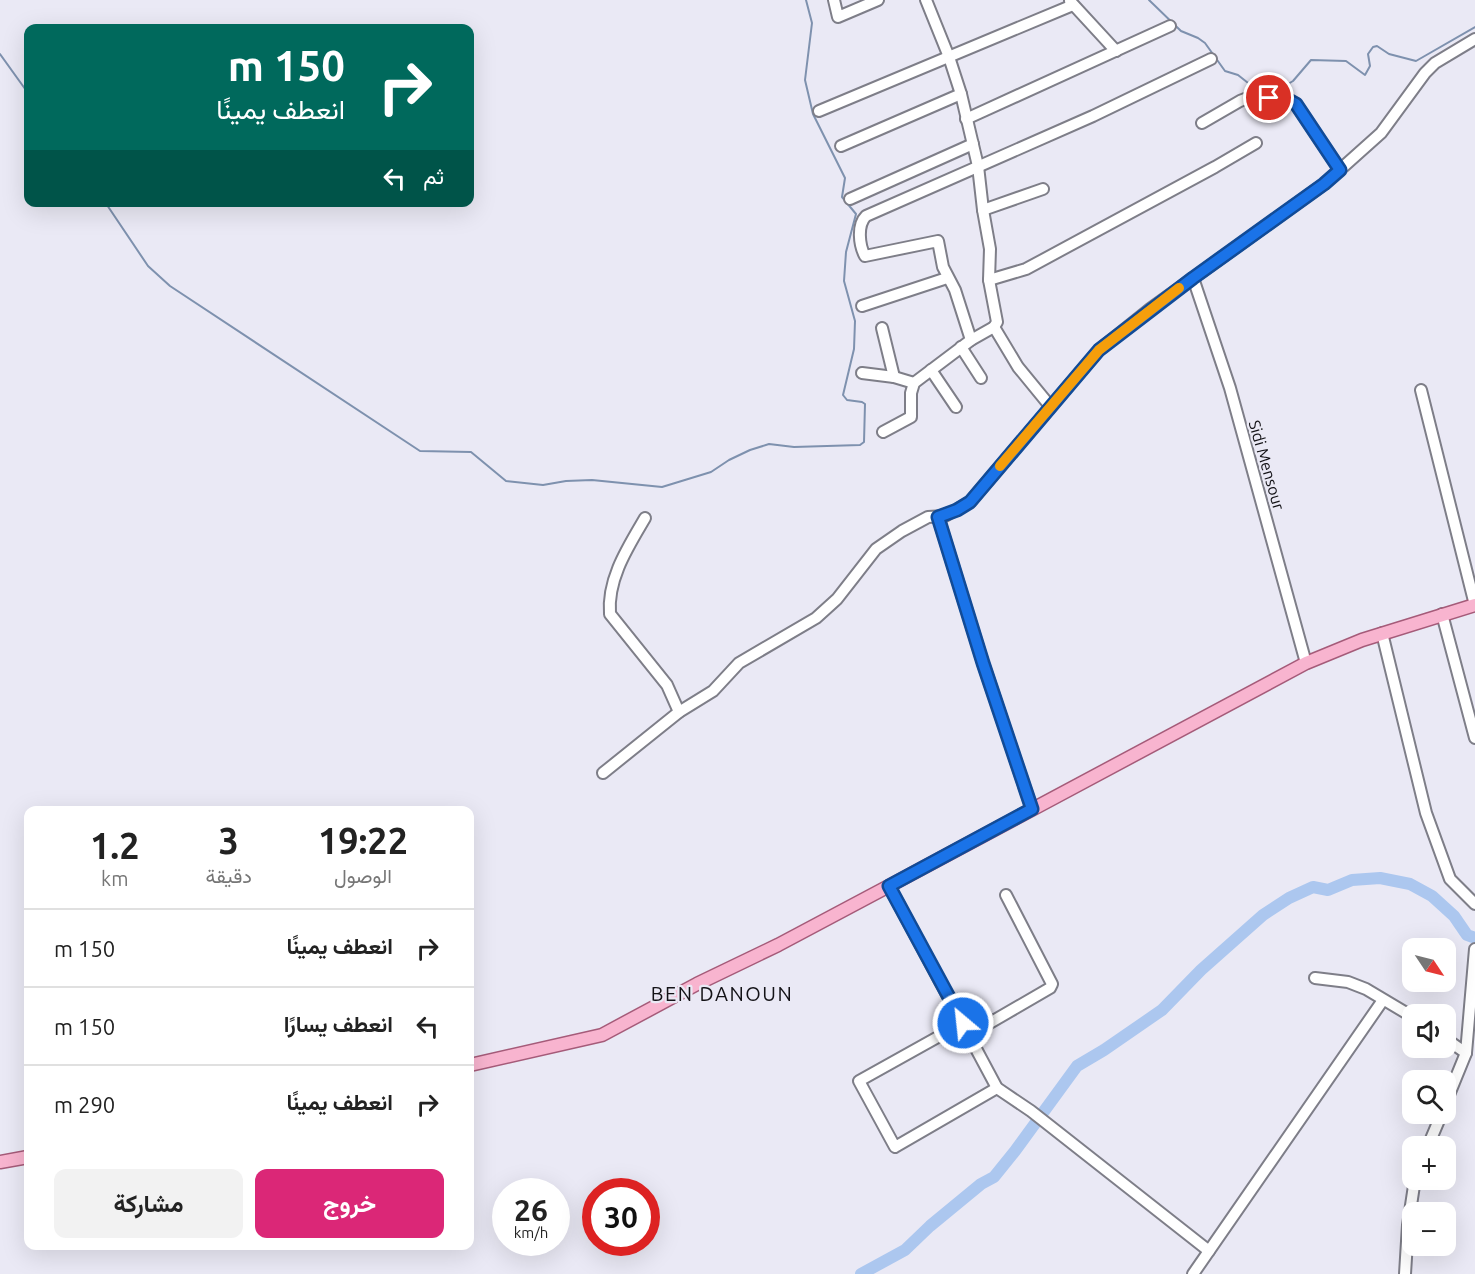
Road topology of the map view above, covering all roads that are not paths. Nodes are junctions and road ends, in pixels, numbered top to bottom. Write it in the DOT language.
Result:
graph roads {
  1 [pos="834,0"];
  2 [pos="878,0"];
  3 [pos="926,0"];
  4 [pos="1071,3"];
  5 [pos="1170,26"];
  6 [pos="1475,39"];
  7 [pos="1116,51"];
  8 [pos="949,57"];
  9 [pos="1211,59"];
  10 [pos="961,94"];
  11 [pos="819,111"];
  12 [pos="966,119"];
  13 [pos="1202,123"];
  14 [pos="1256,143"];
  15 [pos="973,144"];
  16 [pos="841,146"];
  17 [pos="978,166"];
  18 [pos="1340,170"];
  19 [pos="1043,189"];
  20 [pos="850,199"];
  21 [pos="983,210"];
  22 [pos="947,278"];
  23 [pos="1193,278"];
  24 [pos="989,280"];
  25 [pos="862,306"];
  26 [pos="994,327"];
  27 [pos="882,328"];
  28 [pos="971,339"];
  29 [pos="961,347"];
  30 [pos="931,370"];
  31 [pos="862,373"];
  32 [pos="894,377"];
  33 [pos="981,378"];
  34 [pos="914,383"];
  35 [pos="1421,390"];
  36 [pos="956,406"];
  37 [pos="1050,406"];
  38 [pos="883,432"];
  39 [pos="938,517"];
  40 [pos="645,518"];
  41 [pos="1475,605"];
  42 [pos="1442,614"];
  43 [pos="1382,633"];
  44 [pos="1306,663"];
  45 [pos="679,712"];
  46 [pos="1475,738"];
  47 [pos="603,773"];
  48 [pos="1032,809"];
  49 [pos="889,886"];
  50 [pos="1006,895"];
  51 [pos="1475,904"];
  52 [pos="1475,950"];
  53 [pos="1315,978"];
  54 [pos="1383,1000"];
  55 [pos="1402,1011"];
  56 [pos="963,1023"];
  57 [pos="969,1035"];
  58 [pos="1456,1046"];
  59 [pos="1466,1053"];
  60 [pos="474,1064"];
  61 [pos="1456,1078"];
  62 [pos="997,1088"];
  63 [pos="24,1158"];
  64 [pos="0,1162"];
  65 [pos="1413,1190"];
  66 [pos="1209,1251"];
  67 [pos="1193,1274"];
  68 [pos="1405,1274"];
  1 -- 2 [label="street"];
  3 -- 8 [label="street"];
  4 -- 7 [label="street"];
  4 -- 8 [label="street"];
  5 -- 7 [label="street"];
  6 -- 18 [label="street"];
  7 -- 12 [label="street"];
  8 -- 10 [label="street"];
  8 -- 11 [label="street"];
  9 -- 17 [label="street"];
  10 -- 12 [label="street"];
  10 -- 16 [label="street"];
  12 -- 15 [label="street"];
  13 -- 18 [label="street"];
  14 -- 24 [label="street"];
  15 -- 17 [label="street"];
  15 -- 20 [label="street"];
  17 -- 21 [label="street"];
  17 -- 22 [label="street"];
  18 -- 23 [label="street"];
  19 -- 21 [label="street"];
  21 -- 24 [label="street"];
  22 -- 25 [label="street"];
  22 -- 28 [label="street"];
  23 -- 37 [label="street"];
  23 -- 44 [label="street, Sidi Mensour"];
  24 -- 26 [label="street"];
  26 -- 28 [label="street"];
  26 -- 37 [label="street"];
  27 -- 32 [label="street"];
  28 -- 29 [label="street"];
  29 -- 30 [label="street"];
  29 -- 33 [label="street"];
  30 -- 34 [label="street"];
  30 -- 36 [label="street"];
  31 -- 32 [label="street"];
  32 -- 34 [label="street"];
  34 -- 38 [label="street"];
  35 -- 41 [label="street"];
  37 -- 39 [label="street"];
  39 -- 45 [label="street"];
  39 -- 48 [label="street"];
  40 -- 45 [label="street"];
  41 -- 42 [label="main road"];
  42 -- 43 [label="main road"];
  42 -- 46 [label="street"];
  43 -- 44 [label="main road"];
  43 -- 51 [label="street"];
  44 -- 48 [label="main road"];
  45 -- 47 [label="street"];
  48 -- 49 [label="main road"];
  49 -- 56 [label="street"];
  49 -- 60 [label="main road"];
  50 -- 57 [label="street"];
  52 -- 59 [label="street"];
  53 -- 54 [label="street"];
  54 -- 55 [label="street"];
  54 -- 66 [label="street"];
  56 -- 57 [label="street"];
  56 -- 62 [label="street"];
  57 -- 62 [label="street"];
  58 -- 59 [label="street"];
  59 -- 61 [label="street"];
  62 -- 66 [label="street"];
  63 -- 64 [label="main road"];
  65 -- 68 [label="street"];
  66 -- 67 [label="street"];
}
